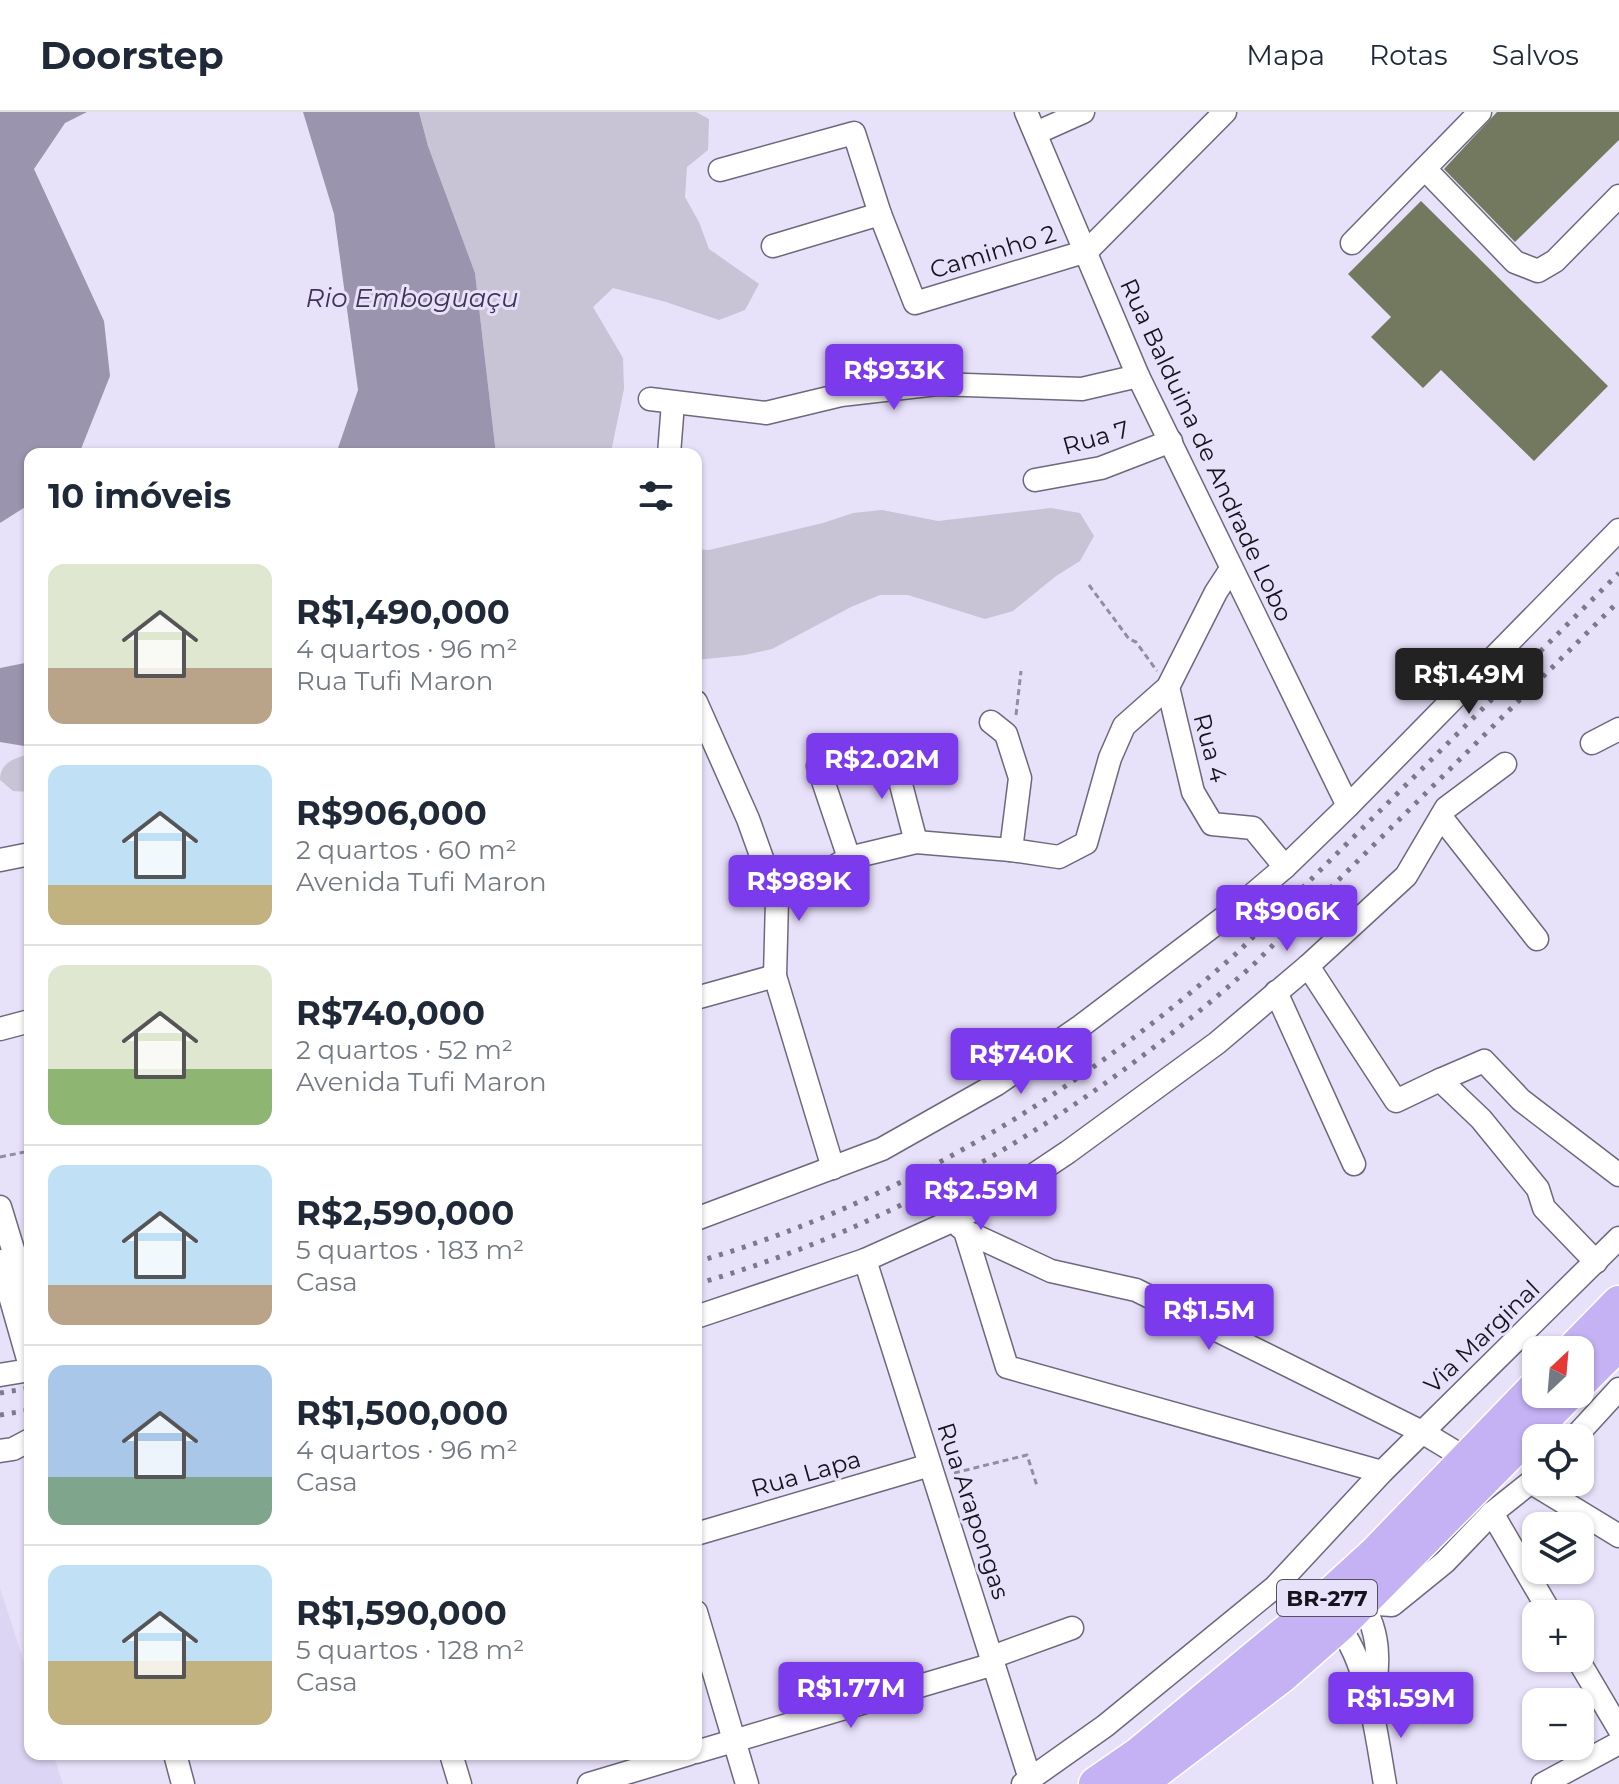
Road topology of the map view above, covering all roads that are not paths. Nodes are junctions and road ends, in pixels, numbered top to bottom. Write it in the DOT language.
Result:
graph roads {
  1 [pos="1026,112"];
  2 [pos="1083,112"];
  3 [pos="1225,112"];
  4 [pos="1480,112"];
  5 [pos="1036,133"];
  6 [pos="1425,169"];
  7 [pos="720,170"];
  8 [pos="1619,196"];
  9 [pos="880,214"];
  10 [pos="1352,243"];
  11 [pos="773,246"];
  12 [pos="1087,251"];
  13 [pos="1138,376"];
  14 [pos="650,399"];
  15 [pos="673,403"];
  16 [pos="1171,441"];
  17 [pos="669,448"];
  18 [pos="1035,480"];
  19 [pos="1619,530"];
  20 [pos="1231,569"];
  21 [pos="1168,687"];
  22 [pos="702,716"];
  23 [pos="998,728"];
  24 [pos="1619,729"];
  25 [pos="1592,743"];
  26 [pos="892,750"];
  27 [pos="1505,764"];
  28 [pos="818,766"];
  29 [pos="1348,806"];
  30 [pos="1441,817"];
  31 [pos="916,842"];
  32 [pos="1011,850"];
  33 [pos="24,855"];
  34 [pos="849,858"];
  35 [pos="0,860"];
  36 [pos="1285,867"];
  37 [pos="777,900"];
  38 [pos="1537,939"];
  39 [pos="1308,966"];
  40 [pos="775,976"];
  41 [pos="1276,992"];
  42 [pos="702,996"];
  43 [pos="24,1023"];
  44 [pos="0,1029"];
  45 [pos="1440,1080"];
  46 [pos="1354,1164"];
  47 [pos="833,1168"];
  48 [pos="1619,1175"];
  49 [pos="0,1207"];
  50 [pos="702,1217"];
  51 [pos="959,1226"];
  52 [pos="1619,1238"];
  53 [pos="865,1260"];
  54 [pos="0,1261"];
  55 [pos="1596,1262"];
  56 [pos="24,1285"];
  57 [pos="1619,1303"];
  58 [pos="702,1315"];
  59 [pos="1587,1336"];
  60 [pos="1619,1343"];
  61 [pos="24,1347"];
  62 [pos="1594,1368"];
  63 [pos="24,1369"];
  64 [pos="0,1375"];
  65 [pos="1619,1389"];
  66 [pos="1522,1401"];
  67 [pos="1553,1408"];
  68 [pos="1587,1424"];
  69 [pos="1422,1432"];
  70 [pos="24,1443"];
  71 [pos="0,1451"];
  72 [pos="1465,1458"];
  73 [pos="932,1471"];
  74 [pos="1382,1472"];
  75 [pos="1522,1489"];
  76 [pos="1558,1496"];
  77 [pos="1492,1513"];
  78 [pos="702,1532"];
  79 [pos="1619,1536"];
  80 [pos="1543,1600"];
  81 [pos="1341,1604"];
  82 [pos="1072,1628"];
  83 [pos="702,1632"];
  84 [pos="993,1660"];
  85 [pos="1585,1672"];
  86 [pos="1372,1704"];
  87 [pos="1619,1729"];
  88 [pos="735,1740"];
  89 [pos="1619,1743"];
  90 [pos="702,1750"];
  91 [pos="177,1760"];
  92 [pos="453,1760"];
  93 [pos="669,1760"];
  94 [pos="1027,1781"];
  95 [pos="183,1784"];
  96 [pos="460,1784"];
  97 [pos="589,1784"];
  98 [pos="747,1784"];
  99 [pos="1096,1784"];
  100 [pos="1139,1784"];
  101 [pos="1385,1784"];
  102 [pos="1543,1784"];
  1 -- 5 [label="street, Rua Balduina de Andrade Lobo"];
  2 -- 5 [label="street"];
  3 -- 12 [label="street"];
  4 -- 6 [label="street"];
  5 -- 12 [label="street, Rua Balduina de Andrade Lobo"];
  6 -- 8 [label="street"];
  6 -- 10 [label="street"];
  7 -- 9 [label="street"];
  9 -- 11 [label="street"];
  9 -- 12 [label="street, Caminho 2"];
  12 -- 13 [label="street, Rua Balduina de Andrade Lobo"];
  13 -- 15 [label="street"];
  13 -- 16 [label="street, Rua Balduina de Andrade Lobo"];
  14 -- 15 [label="street"];
  15 -- 17 [label="street"];
  16 -- 18 [label="street, Rua 7"];
  16 -- 20 [label="street, Rua Balduina de Andrade Lobo"];
  19 -- 29 [label="street"];
  20 -- 21 [label="street"];
  20 -- 29 [label="street, Rua Balduina de Andrade Lobo"];
  21 -- 32 [label="street"];
  21 -- 36 [label="street, Rua 4"];
  22 -- 37 [label="street"];
  23 -- 32 [label="street"];
  24 -- 25 [label="street"];
  26 -- 31 [label="street"];
  27 -- 30 [label="street"];
  28 -- 34 [label="street"];
  29 -- 36 [label="street"];
  30 -- 38 [label="street"];
  30 -- 39 [label="street"];
  31 -- 32 [label="street"];
  31 -- 34 [label="street"];
  33 -- 35 [label="street"];
  34 -- 37 [label="street"];
  36 -- 47 [label="street"];
  37 -- 40 [label="street"];
  39 -- 41 [label="street"];
  39 -- 45 [label="street"];
  40 -- 42 [label="street"];
  40 -- 47 [label="street"];
  41 -- 46 [label="street"];
  41 -- 51 [label="street"];
  43 -- 44 [label="street"];
  45 -- 48 [label="street"];
  45 -- 55 [label="street"];
  47 -- 50 [label="street"];
  49 -- 56 [label="street"];
  51 -- 53 [label="street"];
  51 -- 69 [label="street"];
  51 -- 74 [label="street"];
  52 -- 55 [label="street, Via Marginal"];
  53 -- 58 [label="street"];
  53 -- 73 [label="street, Rua Arapongas"];
  54 -- 61 [label="street"];
  55 -- 69 [label="street, Via Marginal"];
  57 -- 59 [label="highway"];
  60 -- 62 [label="highway"];
  63 -- 64 [label="street"];
  65 -- 68 [label="street"];
  66 -- 72 [label="highway, BR-277"];
  67 -- 81 [label="highway, BR-277"];
  69 -- 72 [label="street"];
  69 -- 74 [label="street, Via Marginal"];
  70 -- 71 [label="street"];
  72 -- 81 [label="highway, BR-277"];
  73 -- 78 [label="street, Rua Lapa"];
  73 -- 84 [label="street, Rua Arapongas"];
  74 -- 94 [label="street, Via Marginal"];
  75 -- 77 [label="street"];
  76 -- 79 [label="street"];
  77 -- 80 [label="street"];
  77 -- 81 [label="street"];
  81 -- 86 [label="street"];
  81 -- 86 [label="street"];
  81 -- 99 [label="highway, BR-277"];
  81 -- 100 [label="highway, BR-277"];
  82 -- 84 [label="street"];
  83 -- 88 [label="street"];
  84 -- 88 [label="street"];
  84 -- 94 [label="street, Rua Arapongas"];
  85 -- 87 [label="street"];
  86 -- 101 [label="street"];
  88 -- 90 [label="street"];
  88 -- 98 [label="street"];
  89 -- 102 [label="street"];
  91 -- 95 [label="street"];
  92 -- 96 [label="street"];
  93 -- 97 [label="street"];
}
